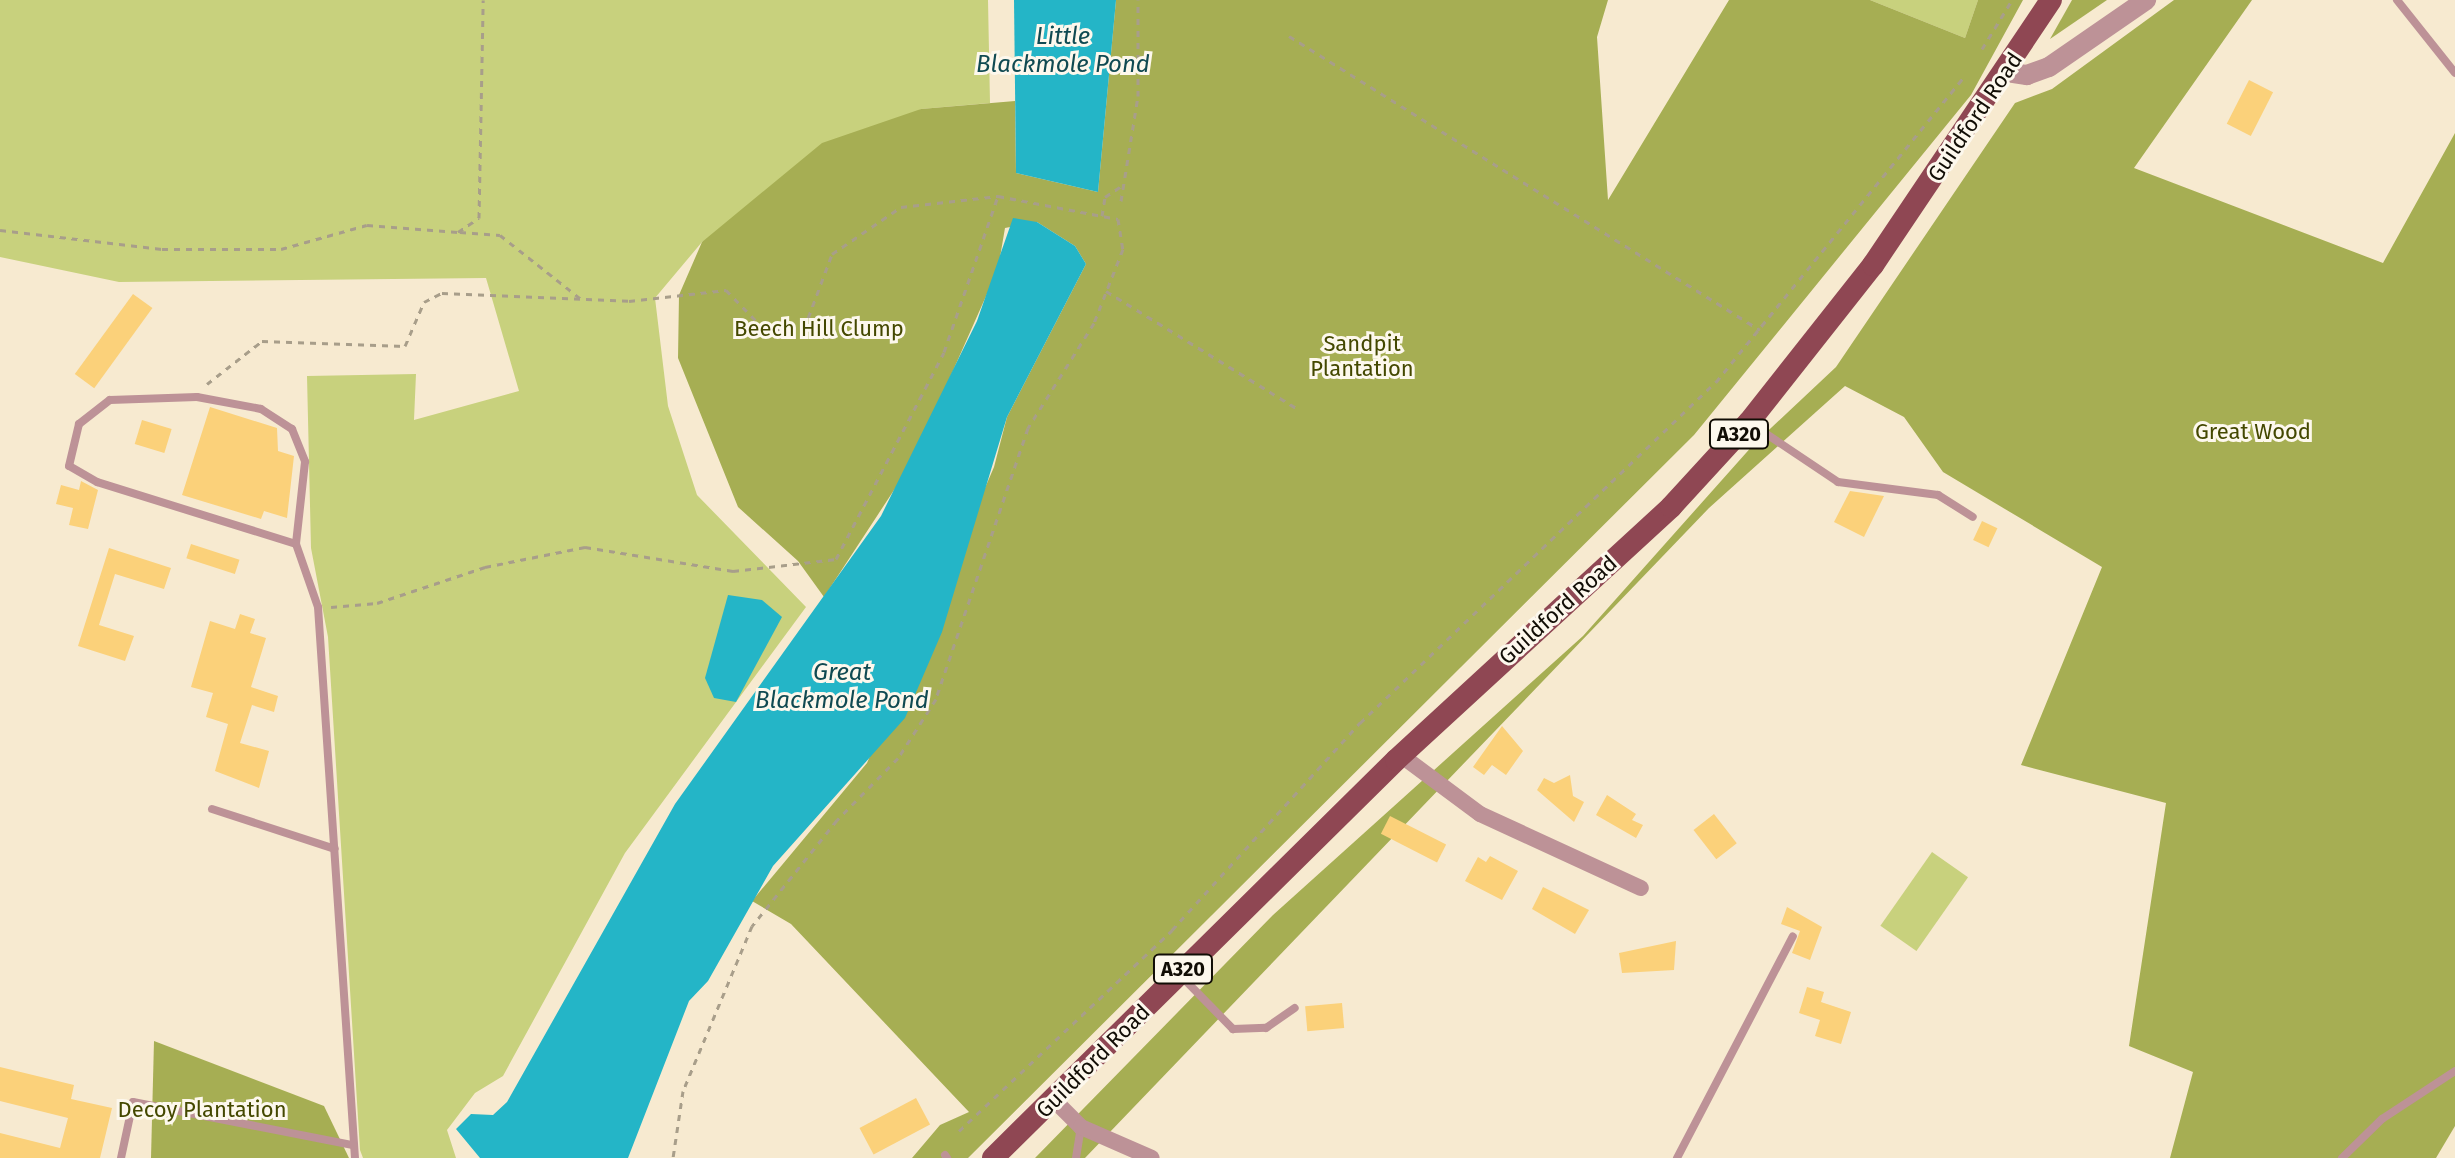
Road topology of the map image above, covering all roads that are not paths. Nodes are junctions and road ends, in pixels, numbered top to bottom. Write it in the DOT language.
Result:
graph roads {
  1 [pos="2051,0"];
  2 [pos="2146,0"];
  3 [pos="2397,0"];
  4 [pos="2007,72"];
  5 [pos="2455,73"];
  6 [pos="1749,422"];
  7 [pos="1973,517"];
  8 [pos="296,544"];
  9 [pos="1402,756"];
  10 [pos="212,809"];
  11 [pos="335,849"];
  12 [pos="1641,888"];
  13 [pos="1793,936"];
  14 [pos="1179,973"];
  15 [pos="1295,1008"];
  16 [pos="2455,1071"];
  17 [pos="1055,1101"];
  18 [pos="1081,1127"];
  19 [pos="353,1145"];
  20 [pos="121,1158"];
  21 [pos="355,1158"];
  22 [pos="993,1158"];
  23 [pos="1076,1158"];
  24 [pos="1152,1158"];
  25 [pos="1677,1158"];
  26 [pos="2342,1158"];
  1 -- 4 [label="main road, Guildford Road / A320"];
  2 -- 4 [label="street"];
  3 -- 5 [label="lane"];
  4 -- 6 [label="main road, Guildford Road / A320"];
  6 -- 7 [label="lane"];
  6 -- 9 [label="main road, Guildford Road / A320"];
  8 -- 8 [label="lane"];
  8 -- 11 [label="lane"];
  9 -- 12 [label="street"];
  9 -- 14 [label="main road, Guildford Road / A320"];
  10 -- 11 [label="lane"];
  11 -- 19 [label="lane"];
  13 -- 25 [label="lane"];
  14 -- 15 [label="lane"];
  14 -- 17 [label="main road, Guildford Road / A320"];
  16 -- 26 [label="lane"];
  17 -- 18 [label="street"];
  17 -- 22 [label="main road, Guildford Road / A320"];
  18 -- 23 [label="lane"];
  18 -- 24 [label="street"];
  19 -- 20 [label="lane"];
  19 -- 21 [label="lane"];
}
